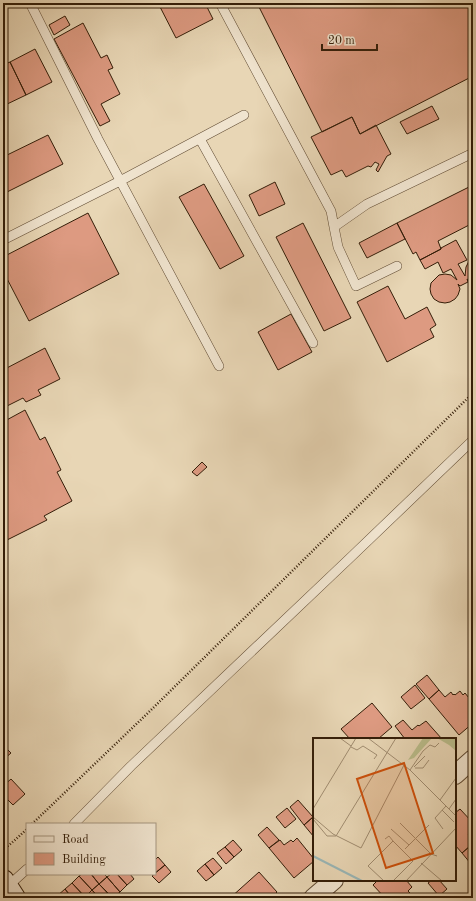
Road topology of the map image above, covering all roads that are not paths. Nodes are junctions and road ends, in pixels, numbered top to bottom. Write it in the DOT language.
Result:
graph roads {
  1 [pos="7,3"];
  2 [pos="30,3"];
  3 [pos="220,3"];
  4 [pos="3,5"];
  5 [pos="244,115"];
  6 [pos="200,139"];
  7 [pos="473,152"];
  8 [pos="120,181"];
  9 [pos="334,227"];
  10 [pos="3,240"];
  11 [pos="397,266"];
  12 [pos="313,343"];
  13 [pos="219,366"];
  14 [pos="473,440"];
  15 [pos="473,759"];
  16 [pos="456,774"];
  17 [pos="75,823"];
  18 [pos="26,870"];
  19 [pos="333,881"];
  20 [pos="8,889"];
  21 [pos="313,898"];
  1 -- 4 [label="lane"];
  2 -- 8 [label="lane"];
  3 -- 9 [label="lane"];
  5 -- 6 [label="lane"];
  6 -- 8 [label="lane"];
  6 -- 12 [label="lane"];
  7 -- 9 [label="lane"];
  8 -- 10 [label="lane"];
  8 -- 13 [label="lane"];
  9 -- 11 [label="lane"];
  14 -- 17 [label="lane"];
  15 -- 16 [label="street"];
  18 -- 20 [label="lane"];
  19 -- 21 [label="street"];
}
